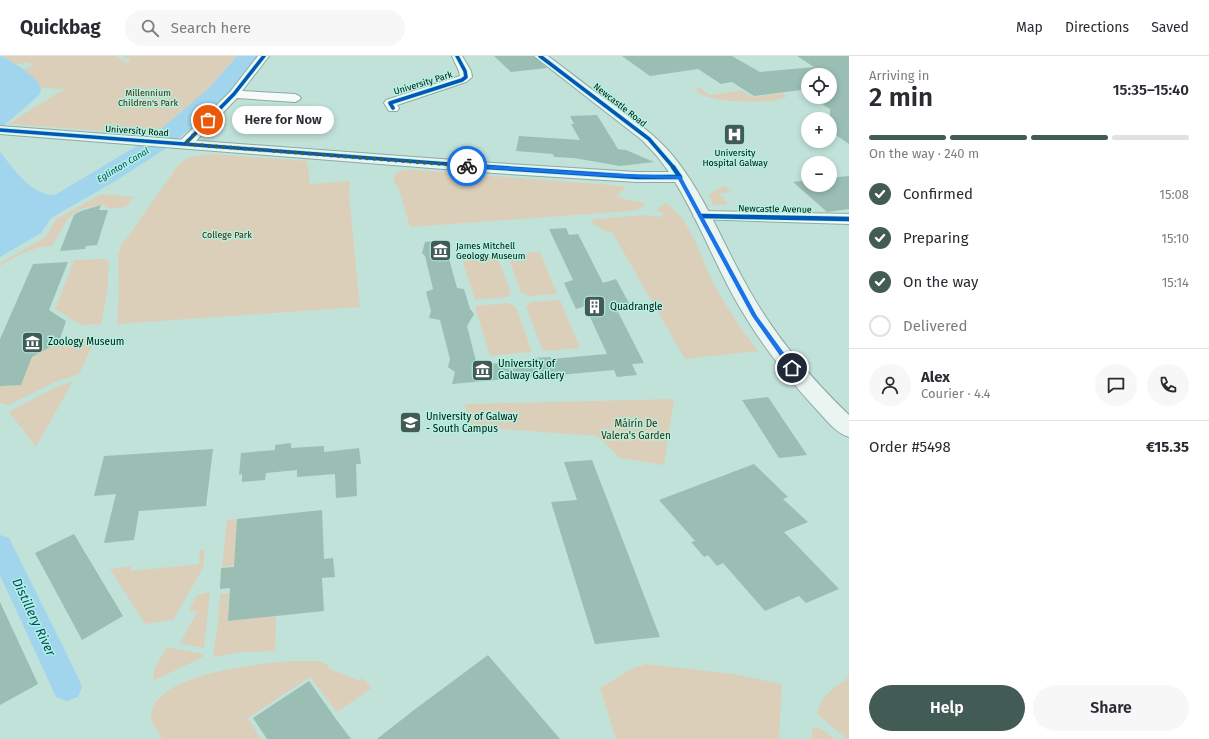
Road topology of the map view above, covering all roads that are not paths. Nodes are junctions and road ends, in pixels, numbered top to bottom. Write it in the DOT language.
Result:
graph roads {
  1 [pos="264,56"];
  2 [pos="457,56"];
  3 [pos="540,56"];
  4 [pos="234,94"];
  5 [pos="295,98"];
  6 [pos="393,108"];
  7 [pos="3,130"];
  8 [pos="179,143"];
  9 [pos="680,177"];
  10 [pos="701,216"];
  11 [pos="849,219"];
  12 [pos="849,429"];
  1 -- 4 [label="street"];
  2 -- 6 [label="street, University Park"];
  3 -- 9 [label="main road, Newcastle Road"];
  4 -- 5 [label="street"];
  4 -- 8 [label="street"];
  7 -- 8 [label="main road, University Road"];
  8 -- 9 [label="main road, University Road"];
  9 -- 10 [label="main road, Newcastle Road"];
  10 -- 11 [label="street, Newcastle Avenue"];
  10 -- 12 [label="main road, Newcastle Road"];
}
